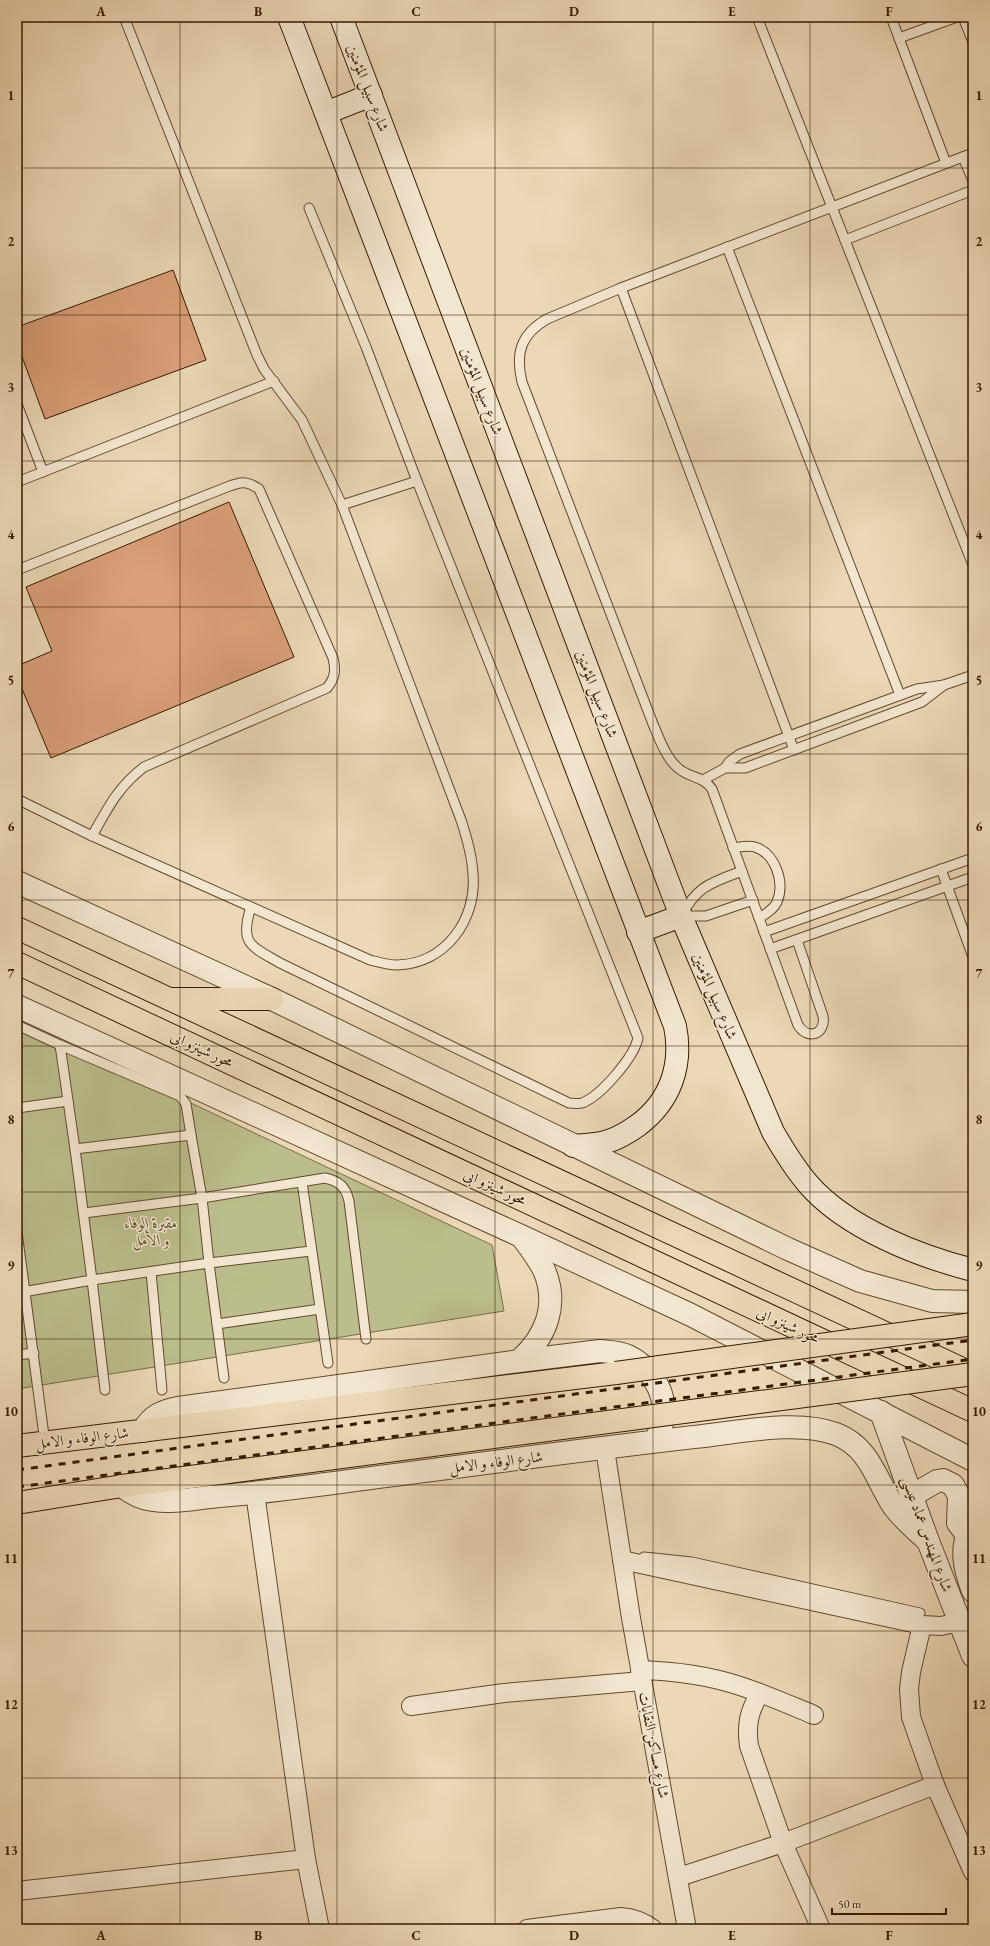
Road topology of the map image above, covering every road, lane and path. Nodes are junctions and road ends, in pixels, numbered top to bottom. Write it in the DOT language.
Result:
graph roads {
  1 [pos="124,17"];
  2 [pos="289,17"];
  3 [pos="341,17"];
  4 [pos="756,17"];
  5 [pos="891,17"];
  6 [pos="957,17"];
  7 [pos="963,17"];
  8 [pos="899,38"];
  9 [pos="973,42"];
  10 [pos="371,95"];
  11 [pos="326,113"];
  12 [pos="973,153"];
  13 [pos="963,157"];
  14 [pos="946,164"];
  15 [pos="973,181"];
  16 [pos="973,190"];
  17 [pos="832,207"];
  18 [pos="309,208"];
  19 [pos="846,240"];
  20 [pos="727,248"];
  21 [pos="621,288"];
  22 [pos="274,381"];
  23 [pos="17,404"];
  24 [pos="43,472"];
  25 [pos="417,481"];
  26 [pos="17,482"];
  27 [pos="342,505"];
  28 [pos="973,565"];
  29 [pos="17,570"];
  30 [pos="973,675"];
  31 [pos="944,685"];
  32 [pos="900,695"];
  33 [pos="789,736"];
  34 [pos="794,750"];
  35 [pos="726,768"];
  36 [pos="703,780"];
  37 [pos="17,799"];
  38 [pos="92,836"];
  39 [pos="733,848"];
  40 [pos="973,858"];
  41 [pos="942,869"];
  42 [pos="742,871"];
  43 [pos="973,877"];
  44 [pos="17,882"];
  45 [pos="948,886"];
  46 [pos="752,900"];
  47 [pos="251,907"];
  48 [pos="681,916"];
  49 [pos="759,918"];
  50 [pos="17,928"];
  51 [pos="638,932"];
  52 [pos="764,932"];
  53 [pos="797,940"];
  54 [pos="770,949"];
  55 [pos="973,957"];
  56 [pos="17,963"];
  57 [pos="165,999"];
  58 [pos="272,999"];
  59 [pos="17,1006"];
  60 [pos="17,1025"];
  61 [pos="60,1045"];
  62 [pos="68,1101"];
  63 [pos="17,1108"];
  64 [pos="191,1135"];
  65 [pos="573,1146"];
  66 [pos="75,1149"];
  67 [pos="302,1182"];
  68 [pos="202,1198"];
  69 [pos="84,1213"];
  70 [pos="17,1233"];
  71 [pos="521,1236"];
  72 [pos="311,1251"];
  73 [pos="209,1263"];
  74 [pos="973,1270"];
  75 [pos="151,1272"];
  76 [pos="92,1280"];
  77 [pos="22,1292"];
  78 [pos="973,1302"];
  79 [pos="320,1309"];
  80 [pos="217,1324"];
  81 [pos="973,1324"];
  82 [pos="366,1339"];
  83 [pos="34,1353"];
  84 [pos="17,1355"];
  85 [pos="520,1361"];
  86 [pos="328,1363"];
  87 [pos="973,1374"];
  88 [pos="224,1378"];
  89 [pos="105,1390"];
  90 [pos="162,1390"];
  91 [pos="973,1411"];
  92 [pos="881,1412"];
  93 [pos="143,1431"];
  94 [pos="651,1442"];
  95 [pos="45,1443"];
  96 [pos="17,1446"];
  97 [pos="605,1449"];
  98 [pos="973,1460"];
  99 [pos="122,1486"];
  100 [pos="255,1493"];
  101 [pos="913,1495"];
  102 [pos="17,1503"];
  103 [pos="970,1529"];
  104 [pos="928,1540"];
  105 [pos="640,1557"];
  106 [pos="622,1560"];
  107 [pos="686,1568"];
  108 [pos="973,1591"];
  109 [pos="921,1619"];
  110 [pos="960,1622"];
  111 [pos="973,1656"];
  112 [pos="641,1675"];
  113 [pos="760,1694"];
  114 [pos="411,1706"];
  115 [pos="814,1715"];
  116 [pos="935,1785"];
  117 [pos="783,1843"];
  118 [pos="306,1858"];
  119 [pos="973,1872"];
  120 [pos="679,1877"];
  121 [pos="17,1891"];
  122 [pos="320,1929"];
  123 [pos="527,1929"];
  124 [pos="653,1929"];
  125 [pos="687,1929"];
  126 [pos="821,1929"];
  1 -- 22 [label="lane"];
  2 -- 11 [label="street"];
  3 -- 10 [label="street, شارع سبيل المؤمنين"];
  4 -- 17 [label="lane"];
  5 -- 8 [label="lane"];
  6 -- 8 [label="lane"];
  7 -- 9 [label="lane"];
  8 -- 14 [label="lane"];
  10 -- 11 [label="street"];
  10 -- 48 [label="street, شارع سبيل المؤمنين"];
  11 -- 51 [label="street"];
  12 -- 13 [label="lane"];
  13 -- 14 [label="lane"];
  13 -- 15 [label="lane"];
  14 -- 17 [label="lane"];
  16 -- 19 [label="lane"];
  17 -- 19 [label="lane"];
  17 -- 20 [label="lane"];
  18 -- 25 [label="lane"];
  19 -- 28 [label="lane"];
  20 -- 21 [label="lane"];
  20 -- 32 [label="lane"];
  21 -- 33 [label="lane"];
  21 -- 36 [label="lane"];
  22 -- 24 [label="lane"];
  22 -- 27 [label="lane"];
  23 -- 24 [label="lane"];
  24 -- 26 [label="lane"];
  25 -- 27 [label="lane"];
  25 -- 47 [label="lane"];
  27 -- 47 [label="lane"];
  29 -- 38 [label="lane"];
  30 -- 31 [label="lane"];
  31 -- 32 [label="lane"];
  31 -- 34 [label="lane"];
  32 -- 33 [label="lane"];
  33 -- 34 [label="lane"];
  33 -- 35 [label="lane"];
  34 -- 35 [label="lane"];
  35 -- 36 [label="lane"];
  36 -- 39 [label="lane"];
  37 -- 38 [label="lane"];
  38 -- 47 [label="lane"];
  39 -- 42 [label="lane"];
  39 -- 49 [label="lane"];
  40 -- 41 [label="lane"];
  41 -- 45 [label="lane"];
  41 -- 52 [label="lane"];
  42 -- 46 [label="lane"];
  42 -- 48 [label="lane"];
  43 -- 45 [label="lane"];
  44 -- 58 [label="street"];
  45 -- 53 [label="lane"];
  45 -- 55 [label="lane"];
  46 -- 48 [label="lane"];
  46 -- 49 [label="lane"];
  48 -- 51 [label="street"];
  48 -- 74 [label="street, شارع سبيل المؤمنين"];
  49 -- 52 [label="lane"];
  50 -- 57 [label="main road, محور شينزو ابى"];
  51 -- 65 [label="street"];
  52 -- 54 [label="lane"];
  53 -- 54 [label="lane"];
  53 -- 54 [label="lane"];
  56 -- 91 [label="main road, محور شينزو ابى"];
  57 -- 58 [label="main road"];
  57 -- 87 [label="main road, محور شينزو ابى"];
  58 -- 65 [label="street"];
  59 -- 71 [label="street"];
  60 -- 61 [label="lane"];
  61 -- 62 [label="lane"];
  61 -- 64 [label="lane"];
  62 -- 63 [label="lane"];
  62 -- 66 [label="lane"];
  64 -- 66 [label="lane"];
  64 -- 68 [label="lane"];
  65 -- 78 [label="street"];
  66 -- 69 [label="lane"];
  67 -- 68 [label="lane"];
  67 -- 72 [label="lane"];
  67 -- 82 [label="lane"];
  68 -- 69 [label="lane"];
  68 -- 73 [label="lane"];
  69 -- 76 [label="lane"];
  70 -- 77 [label="lane"];
  71 -- 85 [label="street"];
  71 -- 92 [label="street"];
  72 -- 73 [label="lane"];
  72 -- 79 [label="lane"];
  73 -- 75 [label="lane"];
  73 -- 80 [label="lane"];
  75 -- 76 [label="lane"];
  75 -- 90 [label="lane"];
  76 -- 77 [label="lane"];
  76 -- 89 [label="lane"];
  77 -- 83 [label="lane"];
  79 -- 80 [label="lane"];
  79 -- 86 [label="lane"];
  80 -- 88 [label="lane"];
  81 -- 93 [label="main road, bridge"];
  83 -- 84 [label="lane"];
  83 -- 95 [label="lane"];
  85 -- 93 [label="street, شارع الوفاء و الامل"];
  85 -- 94 [label="street, شارع الوفاء و الامل"];
  87 -- 99 [label="main road, bridge"];
  92 -- 98 [label="street"];
  92 -- 101 [label="street, شارع المهندس عماد عيسي"];
  93 -- 95 [label="main road, شارع الوفاء و الامل"];
  94 -- 97 [label="street, شارع الوفاء و الامل"];
  94 -- 104 [label="street, شارع الوفاء و الامل"];
  95 -- 96 [label="main road, شارع الوفاء و الامل"];
  97 -- 100 [label="street, شارع الوفاء و الامل"];
  97 -- 106 [label="street, شارع مساكن النقابات"];
  99 -- 100 [label="street, شارع الوفاء و الامل"];
  99 -- 102 [label="main road"];
  100 -- 118 [label="street"];
  101 -- 103 [label="street"];
  101 -- 104 [label="street, شارع المهندس عماد عيسي"];
  103 -- 108 [label="street, شارع المهندس عماد عيسي"];
  104 -- 110 [label="street, شارع المهندس عماد عيسي"];
  105 -- 107 [label="lane"];
  106 -- 107 [label="street"];
  106 -- 112 [label="street, شارع مساكن النقابات"];
  107 -- 109 [label="street"];
  109 -- 110 [label="street"];
  109 -- 116 [label="street"];
  110 -- 111 [label="street, شارع المهندس عماد عيسي"];
  112 -- 113 [label="street"];
  112 -- 114 [label="street"];
  112 -- 120 [label="street, شارع مساكن النقابات"];
  113 -- 115 [label="street"];
  113 -- 117 [label="street"];
  116 -- 117 [label="street"];
  116 -- 119 [label="street"];
  117 -- 120 [label="street"];
  117 -- 126 [label="street"];
  118 -- 121 [label="street"];
  118 -- 122 [label="street"];
  120 -- 125 [label="street, شارع مساكن النقابات"];
  123 -- 124 [label="street"];
}
